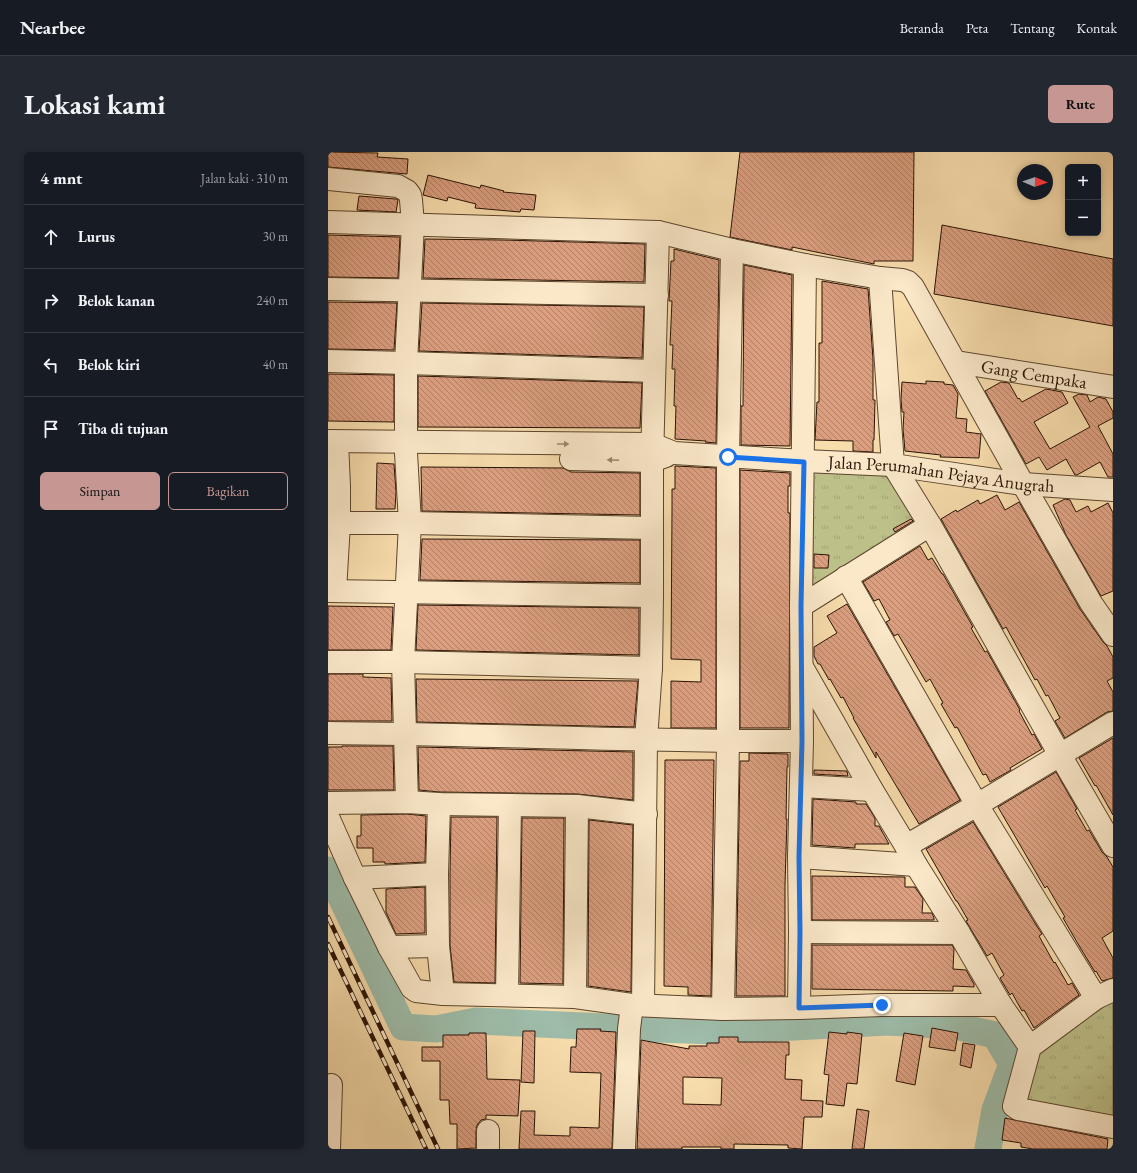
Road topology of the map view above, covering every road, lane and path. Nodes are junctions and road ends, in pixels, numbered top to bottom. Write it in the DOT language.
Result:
graph roads {
  1 [pos="328,179"];
  2 [pos="328,222"];
  3 [pos="413,224"];
  4 [pos="658,232"];
  5 [pos="732,250"];
  6 [pos="805,265"];
  7 [pos="880,278"];
  8 [pos="328,289"];
  9 [pos="411,290"];
  10 [pos="657,295"];
  11 [pos="328,361"];
  12 [pos="956,362"];
  13 [pos="406,363"];
  14 [pos="654,371"];
  15 [pos="1113,388"];
  16 [pos="333,448"];
  17 [pos="407,448"];
  18 [pos="652,452"];
  19 [pos="728,457"];
  20 [pos="804,462"];
  21 [pos="893,465"];
  22 [pos="1023,484"];
  23 [pos="1113,490"];
  24 [pos="333,523"];
  25 [pos="410,523"];
  26 [pos="930,525"];
  27 [pos="651,528"];
  28 [pos="846,577"];
  29 [pos="332,591"];
  30 [pos="407,593"];
  31 [pos="652,596"];
  32 [pos="1113,602"];
  33 [pos="1091,603"];
  34 [pos="801,606"];
  35 [pos="1113,635"];
  36 [pos="328,662"];
  37 [pos="403,662"];
  38 [pos="801,666"];
  39 [pos="650,668"];
  40 [pos="1113,724"];
  41 [pos="328,733"];
  42 [pos="405,734"];
  43 [pos="646,740"];
  44 [pos="802,741"];
  45 [pos="728,742"];
  46 [pos="1060,755"];
  47 [pos="801,786"];
  48 [pos="872,790"];
  49 [pos="407,802"];
  50 [pos="328,803"];
  51 [pos="439,804"];
  52 [pos="510,805"];
  53 [pos="978,805"];
  54 [pos="578,806"];
  55 [pos="646,814"];
  56 [pos="328,816"];
  57 [pos="906,846"];
  58 [pos="1113,846"];
  59 [pos="799,857"];
  60 [pos="916,865"];
  61 [pos="437,874"];
  62 [pos="355,878"];
  63 [pos="800,932"];
  64 [pos="959,933"];
  65 [pos="438,946"];
  66 [pos="389,947"];
  67 [pos="443,994"];
  68 [pos="1105,994"];
  69 [pos="508,995"];
  70 [pos="575,997"];
  71 [pos="1001,1005"];
  72 [pos="799,1008"];
  73 [pos="723,1009"];
  74 [pos="634,1014"];
  75 [pos="1030,1047"];
  76 [pos="331,1085"];
  77 [pos="1113,1127"];
  78 [pos="329,1149"];
  79 [pos="624,1149"];
  1 -- 3 [label="street"];
  2 -- 3 [label="street"];
  3 -- 4 [label="street"];
  3 -- 9 [label="street"];
  4 -- 5 [label="street"];
  4 -- 10 [label="street"];
  5 -- 6 [label="street"];
  5 -- 19 [label="street"];
  6 -- 7 [label="street"];
  6 -- 20 [label="street"];
  7 -- 12 [label="street"];
  7 -- 21 [label="street"];
  8 -- 9 [label="street"];
  9 -- 10 [label="street"];
  9 -- 13 [label="street"];
  10 -- 14 [label="street"];
  11 -- 13 [label="street"];
  12 -- 15 [label="street, Gang Cempaka"];
  12 -- 22 [label="street"];
  13 -- 14 [label="street"];
  13 -- 17 [label="street"];
  14 -- 18 [label="street"];
  16 -- 17 [label="street"];
  16 -- 24 [label="street"];
  17 -- 18 [label="street"];
  17 -- 25 [label="street"];
  18 -- 19 [label="street, Jalan Perumahan Pejaya Anugrah"];
  18 -- 27 [label="street"];
  19 -- 20 [label="street, Jalan Perumahan Pejaya Anugrah"];
  19 -- 45 [label="street"];
  20 -- 21 [label="street, Jalan Perumahan Pejaya Anugrah"];
  20 -- 34 [label="street"];
  21 -- 22 [label="street, Jalan Perumahan Pejaya Anugrah"];
  21 -- 26 [label="street"];
  22 -- 23 [label="street, Jalan Perumahan Pejaya Anugrah"];
  22 -- 33 [label="street"];
  24 -- 25 [label="street"];
  24 -- 29 [label="street"];
  25 -- 27 [label="street"];
  25 -- 30 [label="street"];
  26 -- 28 [label="street"];
  26 -- 46 [label="street"];
  27 -- 31 [label="street"];
  28 -- 34 [label="street"];
  28 -- 53 [label="street"];
  29 -- 30 [label="street"];
  30 -- 31 [label="street"];
  30 -- 37 [label="street"];
  31 -- 39 [label="street"];
  32 -- 33 [label="street"];
  33 -- 35 [label="street"];
  34 -- 38 [label="street"];
  36 -- 37 [label="street"];
  37 -- 39 [label="street"];
  37 -- 42 [label="street"];
  38 -- 44 [label="street"];
  38 -- 48 [label="street"];
  39 -- 43 [label="street"];
  40 -- 46 [label="street"];
  41 -- 42 [label="street"];
  42 -- 43 [label="street"];
  42 -- 49 [label="street"];
  43 -- 45 [label="street"];
  43 -- 55 [label="street"];
  44 -- 45 [label="street"];
  44 -- 47 [label="street"];
  45 -- 73 [label="street"];
  46 -- 53 [label="street"];
  46 -- 58 [label="street"];
  47 -- 48 [label="street"];
  47 -- 59 [label="street"];
  48 -- 57 [label="street"];
  49 -- 50 [label="street"];
  49 -- 51 [label="street"];
  51 -- 52 [label="street"];
  51 -- 61 [label="street"];
  52 -- 54 [label="street"];
  52 -- 69 [label="street"];
  53 -- 57 [label="street"];
  53 -- 68 [label="street"];
  54 -- 55 [label="street"];
  54 -- 70 [label="street"];
  55 -- 74 [label="street"];
  56 -- 62 [label="street"];
  57 -- 60 [label="street"];
  59 -- 60 [label="street"];
  59 -- 63 [label="street"];
  60 -- 64 [label="street"];
  61 -- 62 [label="street"];
  61 -- 65 [label="street"];
  62 -- 66 [label="street"];
  63 -- 64 [label="street"];
  63 -- 72 [label="street"];
  64 -- 71 [label="street"];
  65 -- 66 [label="street"];
  65 -- 67 [label="street"];
  66 -- 67 [label="street"];
  67 -- 69 [label="street"];
  68 -- 75 [label="street"];
  69 -- 70 [label="street"];
  70 -- 74 [label="street"];
  71 -- 72 [label="street"];
  71 -- 75 [label="street"];
  72 -- 73 [label="street"];
  73 -- 74 [label="street"];
  74 -- 79 [label="street"];
  75 -- 77 [label="street"];
  76 -- 78 [label="street"];
}
